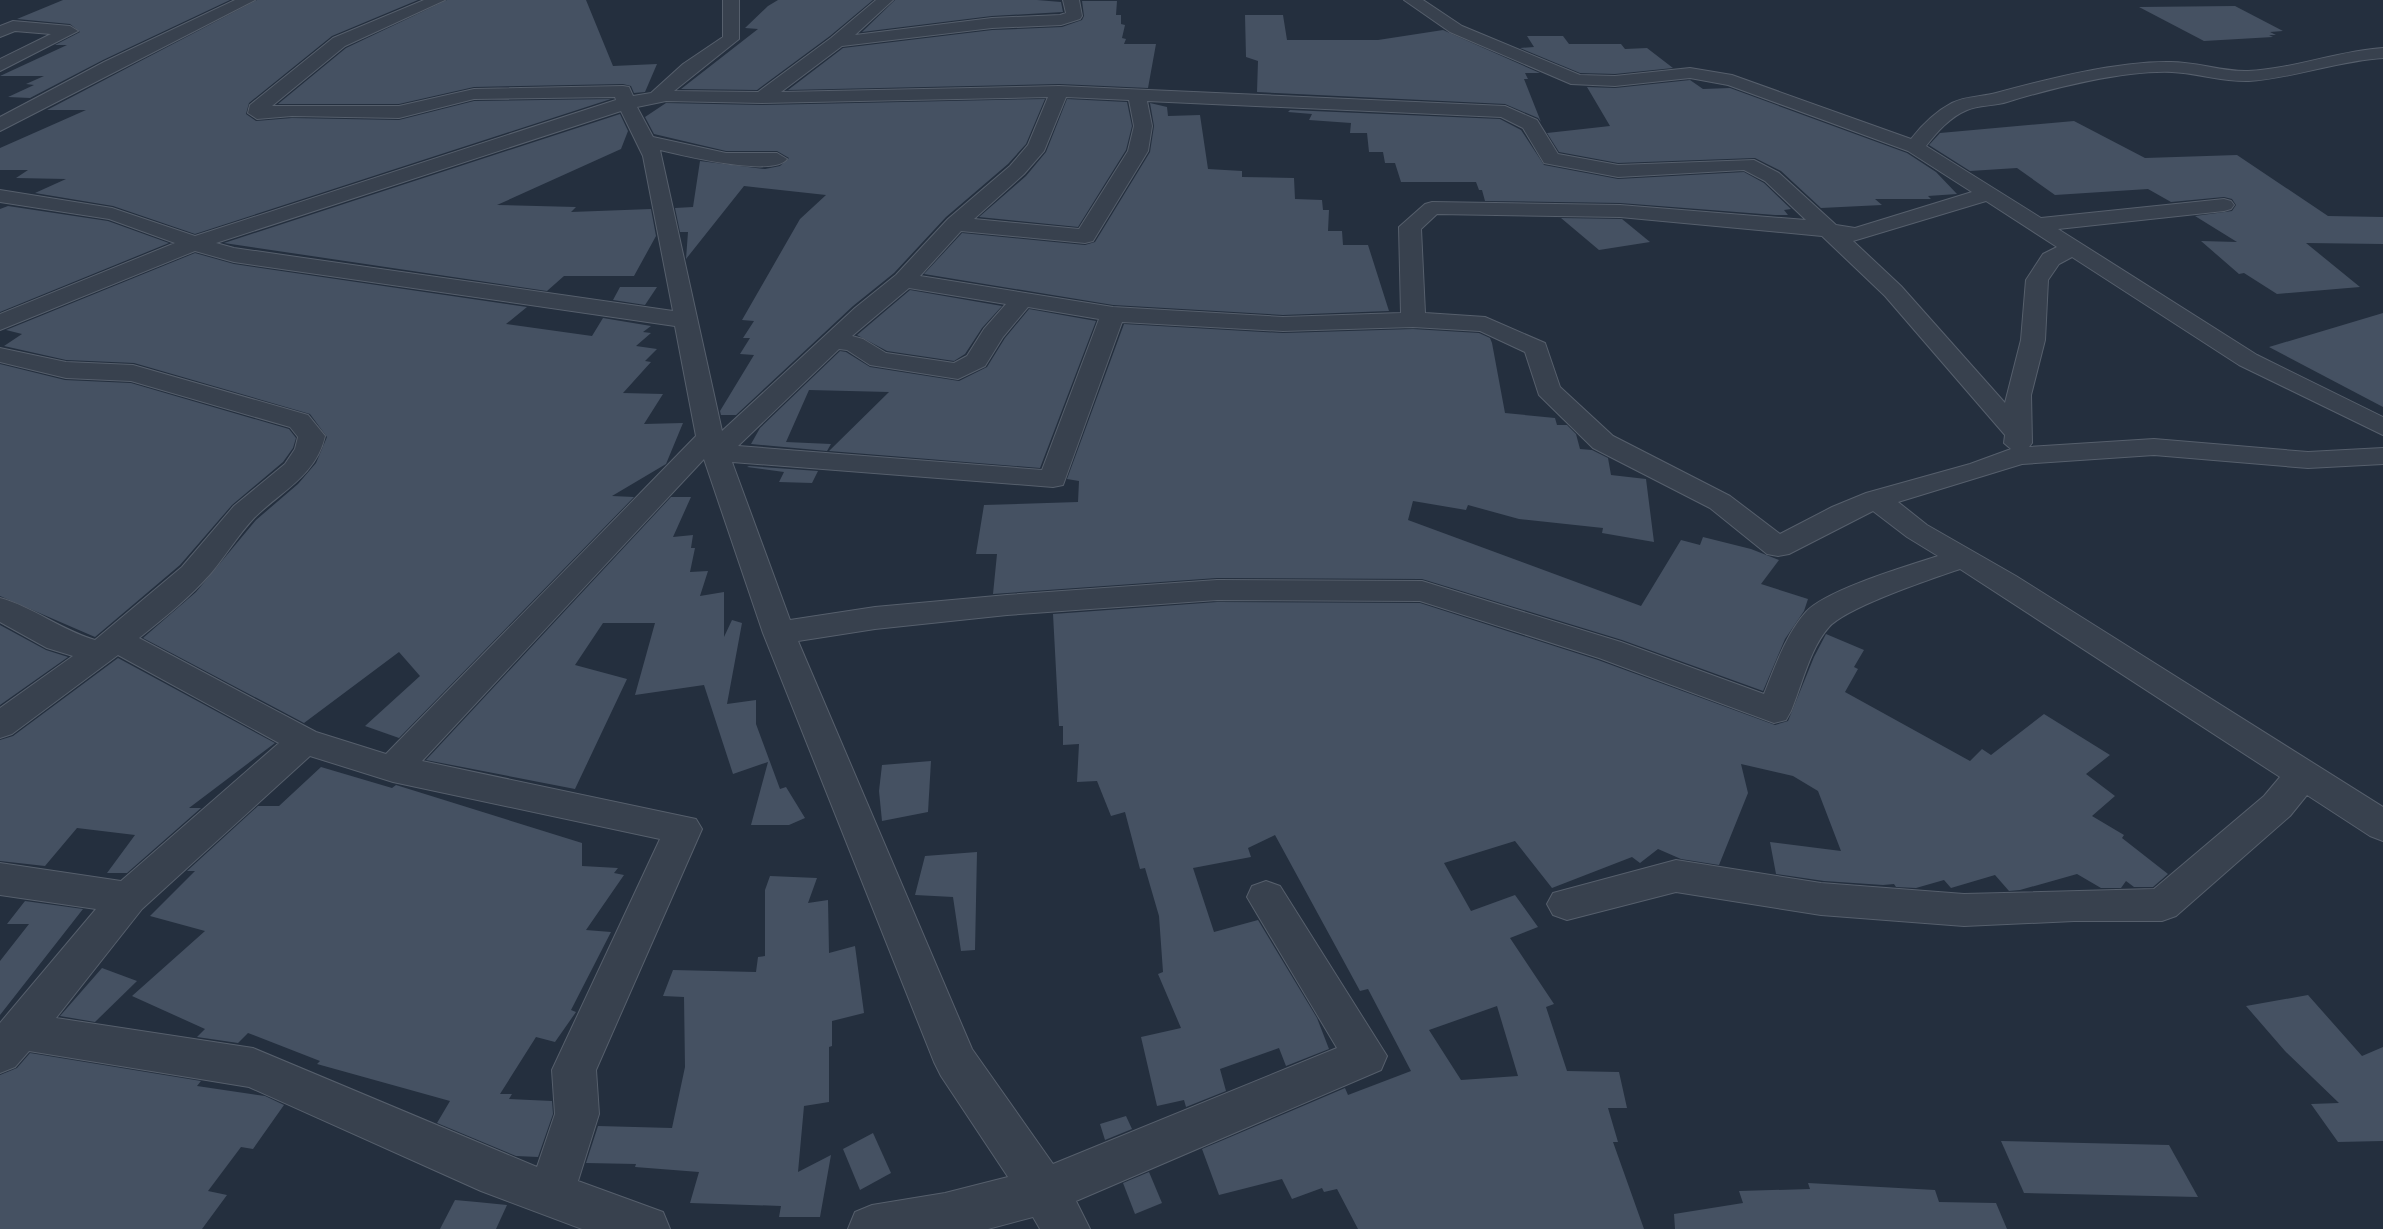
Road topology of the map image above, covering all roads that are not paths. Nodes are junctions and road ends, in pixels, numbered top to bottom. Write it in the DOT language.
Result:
graph roads {
  1 [pos="247,0"];
  2 [pos="437,0"];
  3 [pos="731,0"];
  4 [pos="885,0"];
  5 [pos="1071,0"];
  6 [pos="1412,0"];
  7 [pos="0,32"];
  8 [pos="837,42"];
  9 [pos="2383,53"];
  10 [pos="0,66"];
  11 [pos="1059,91"];
  12 [pos="1137,95"];
  13 [pos="762,98"];
  14 [pos="642,100"];
  15 [pos="0,125"];
  16 [pos="646,141"];
  17 [pos="1915,147"];
  18 [pos="777,159"];
  19 [pos="1988,194"];
  20 [pos="0,196"];
  21 [pos="2224,205"];
  22 [pos="957,224"];
  23 [pos="2037,225"];
  24 [pos="1831,231"];
  25 [pos="194,243"];
  26 [pos="2073,248"];
  27 [pos="904,280"];
  28 [pos="1022,300"];
  29 [pos="1113,314"];
  30 [pos="686,320"];
  31 [pos="1413,320"];
  32 [pos="0,323"];
  33 [pos="836,341"];
  34 [pos="0,355"];
  35 [pos="2383,427"];
  36 [pos="713,444"];
  37 [pos="2018,445"];
  38 [pos="2383,456"];
  39 [pos="1876,499"];
  40 [pos="1963,558"];
  41 [pos="0,608"];
  42 [pos="779,633"];
  43 [pos="109,647"];
  44 [pos="0,724"];
  45 [pos="304,741"];
  46 [pos="393,769"];
  47 [pos="2304,774"];
  48 [pos="2383,826"];
  49 [pos="0,879"];
  50 [pos="1266,897"];
  51 [pos="128,898"];
  52 [pos="1567,904"];
  53 [pos="10,1042"];
  54 [pos="550,1195"];
  55 [pos="1055,1210"];
  56 [pos="646,1229"];
  57 [pos="872,1229"];
  1 -- 15 [label="street"];
  2 -- 14 [label="street"];
  3 -- 14 [label="street"];
  4 -- 8 [label="street"];
  5 -- 8 [label="street"];
  6 -- 17 [label="street"];
  7 -- 10 [label="street"];
  8 -- 13 [label="street"];
  9 -- 17 [label="street"];
  11 -- 12 [label="street"];
  11 -- 13 [label="street"];
  11 -- 22 [label="street"];
  12 -- 22 [label="street"];
  12 -- 24 [label="street"];
  13 -- 14 [label="street"];
  14 -- 16 [label="street"];
  14 -- 25 [label="street"];
  16 -- 18 [label="street"];
  16 -- 30 [label="street"];
  17 -- 19 [label="street"];
  19 -- 23 [label="street"];
  19 -- 24 [label="street"];
  20 -- 25 [label="street"];
  21 -- 23 [label="street"];
  22 -- 27 [label="street"];
  23 -- 26 [label="street"];
  24 -- 31 [label="street"];
  24 -- 37 [label="street"];
  25 -- 30 [label="street"];
  25 -- 32 [label="street"];
  26 -- 35 [label="street"];
  26 -- 37 [label="street"];
  27 -- 28 [label="street"];
  27 -- 33 [label="street"];
  28 -- 29 [label="street"];
  28 -- 33 [label="street"];
  29 -- 31 [label="street"];
  29 -- 36 [label="street"];
  30 -- 36 [label="street"];
  31 -- 39 [label="street"];
  33 -- 36 [label="street"];
  34 -- 43 [label="street"];
  36 -- 42 [label="street"];
  36 -- 46 [label="street"];
  37 -- 38 [label="street"];
  37 -- 39 [label="street"];
  39 -- 40 [label="street"];
  40 -- 42 [label="street"];
  40 -- 47 [label="street"];
  41 -- 43 [label="street"];
  42 -- 55 [label="street"];
  43 -- 44 [label="street"];
  43 -- 45 [label="street"];
  45 -- 46 [label="street"];
  45 -- 51 [label="street"];
  46 -- 54 [label="street"];
  47 -- 48 [label="street"];
  47 -- 52 [label="street"];
  49 -- 51 [label="street"];
  50 -- 55 [label="street"];
  51 -- 53 [label="street"];
  53 -- 54 [label="street"];
  54 -- 56 [label="street"];
  55 -- 57 [label="street"];
}
